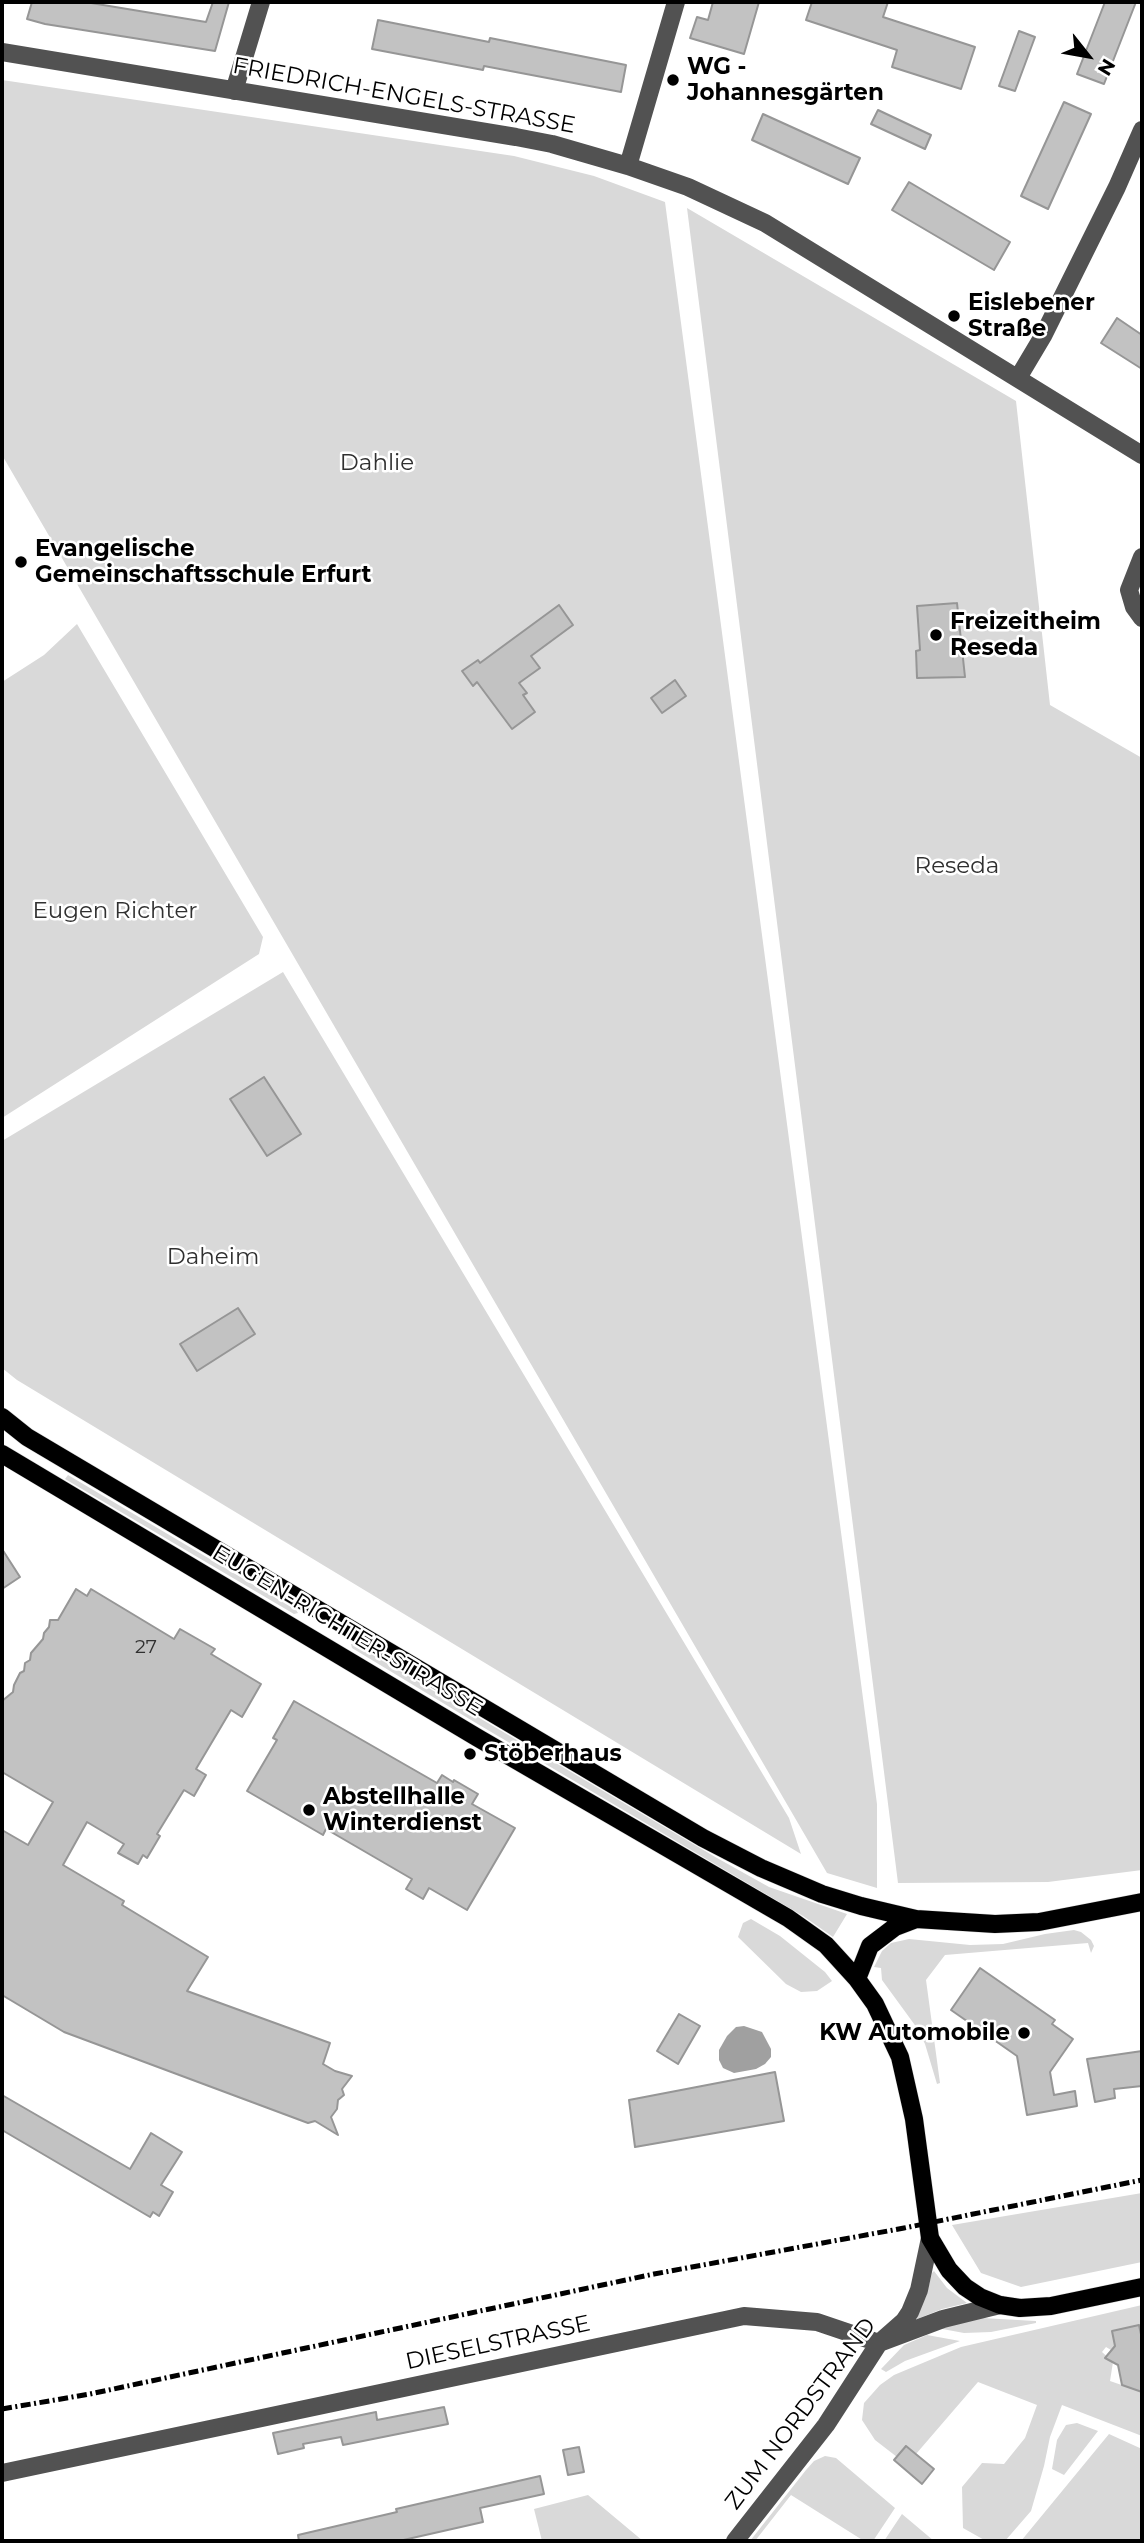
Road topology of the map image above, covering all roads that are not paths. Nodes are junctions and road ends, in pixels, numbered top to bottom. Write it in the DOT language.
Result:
graph roads {
  1 [pos="261,2"];
  2 [pos="676,2"];
  3 [pos="2,52"];
  4 [pos="234,91"];
  5 [pos="1142,130"];
  6 [pos="628,166"];
  7 [pos="1018,378"];
  8 [pos="1142,455"];
  9 [pos="1142,557"];
  10 [pos="1142,618"];
  11 [pos="2,1417"];
  12 [pos="2,1454"];
  13 [pos="1142,1902"];
  14 [pos="916,1919"];
  15 [pos="857,1979"];
  16 [pos="929,2234"];
  17 [pos="1142,2287"];
  18 [pos="1000,2305"];
  19 [pos="879,2343"];
  20 [pos="2,2473"];
  21 [pos="735,2541"];
  1 -- 4 [label="street"];
  2 -- 6 [label="street"];
  3 -- 4 [label="street, FRIEDRICH-ENGELS-STRASSE"];
  4 -- 6 [label="street, FRIEDRICH-ENGELS-STRASSE"];
  5 -- 7 [label="street"];
  6 -- 7 [label="street, FRIEDRICH-ENGELS-STRASSE"];
  7 -- 8 [label="street, FRIEDRICH-ENGELS-STRASSE"];
  9 -- 10 [label="street"];
  11 -- 14 [label="main road, EUGEN-RICHTER-STRASSE"];
  12 -- 15 [label="main road, EUGEN-RICHTER-STRASSE"];
  13 -- 14 [label="main road, EUGEN-RICHTER-STRASSE"];
  14 -- 15 [label="main road"];
  15 -- 16 [label="main road, EUGEN-RICHTER-STRASSE"];
  16 -- 18 [label="main road"];
  16 -- 19 [label="street, ZUM NORDSTRAND"];
  17 -- 18 [label="main road"];
  18 -- 19 [label="street"];
  19 -- 20 [label="street, DIESELSTRASSE"];
  19 -- 21 [label="street, ZUM NORDSTRAND"];
}
